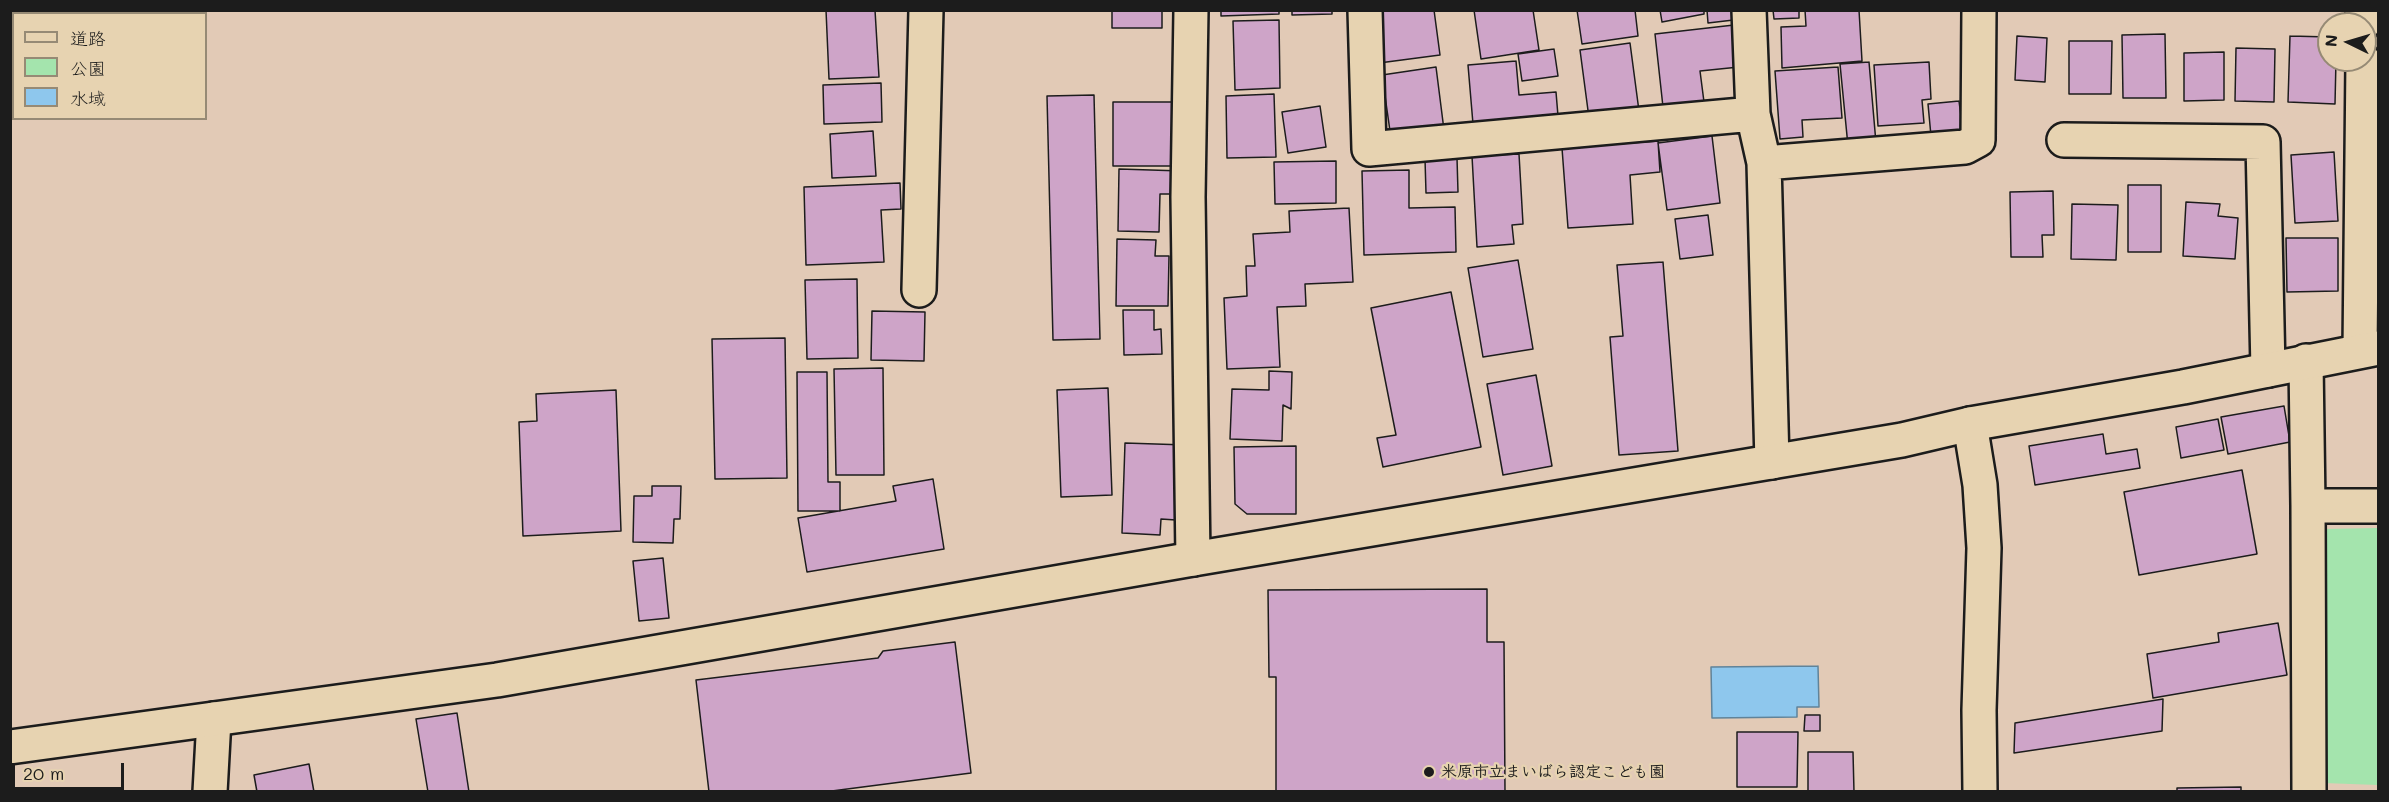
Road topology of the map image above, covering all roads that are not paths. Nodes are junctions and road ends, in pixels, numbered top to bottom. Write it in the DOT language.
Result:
graph roads {
  1 [pos="926,10"];
  2 [pos="1191,10"];
  3 [pos="1365,10"];
  4 [pos="1749,10"];
  5 [pos="1979,10"];
  6 [pos="2363,72"];
  7 [pos="1753,114"];
  8 [pos="2064,140"];
  9 [pos="1764,163"];
  10 [pos="919,290"];
  11 [pos="2369,349"];
  12 [pos="2306,362"];
  13 [pos="2268,370"];
  14 [pos="1970,424"];
  15 [pos="1772,462"];
  16 [pos="2308,506"];
  17 [pos="2379,506"];
  18 [pos="1193,559"];
  19 [pos="214,719"];
  20 [pos="10,747"];
  21 [pos="210,792"];
  22 [pos="1980,792"];
  23 [pos="2309,792"];
  1 -- 10 [label="street"];
  2 -- 18 [label="street"];
  3 -- 7 [label="street"];
  4 -- 7 [label="street"];
  5 -- 9 [label="street"];
  6 -- 11 [label="street"];
  7 -- 9 [label="street"];
  8 -- 13 [label="street"];
  9 -- 15 [label="street"];
  11 -- 12 [label="street"];
  12 -- 13 [label="street"];
  12 -- 16 [label="street"];
  13 -- 14 [label="street"];
  14 -- 15 [label="street"];
  14 -- 22 [label="street"];
  15 -- 18 [label="street"];
  16 -- 17 [label="street"];
  16 -- 23 [label="street"];
  18 -- 19 [label="street"];
  19 -- 20 [label="street"];
  19 -- 21 [label="street"];
}
